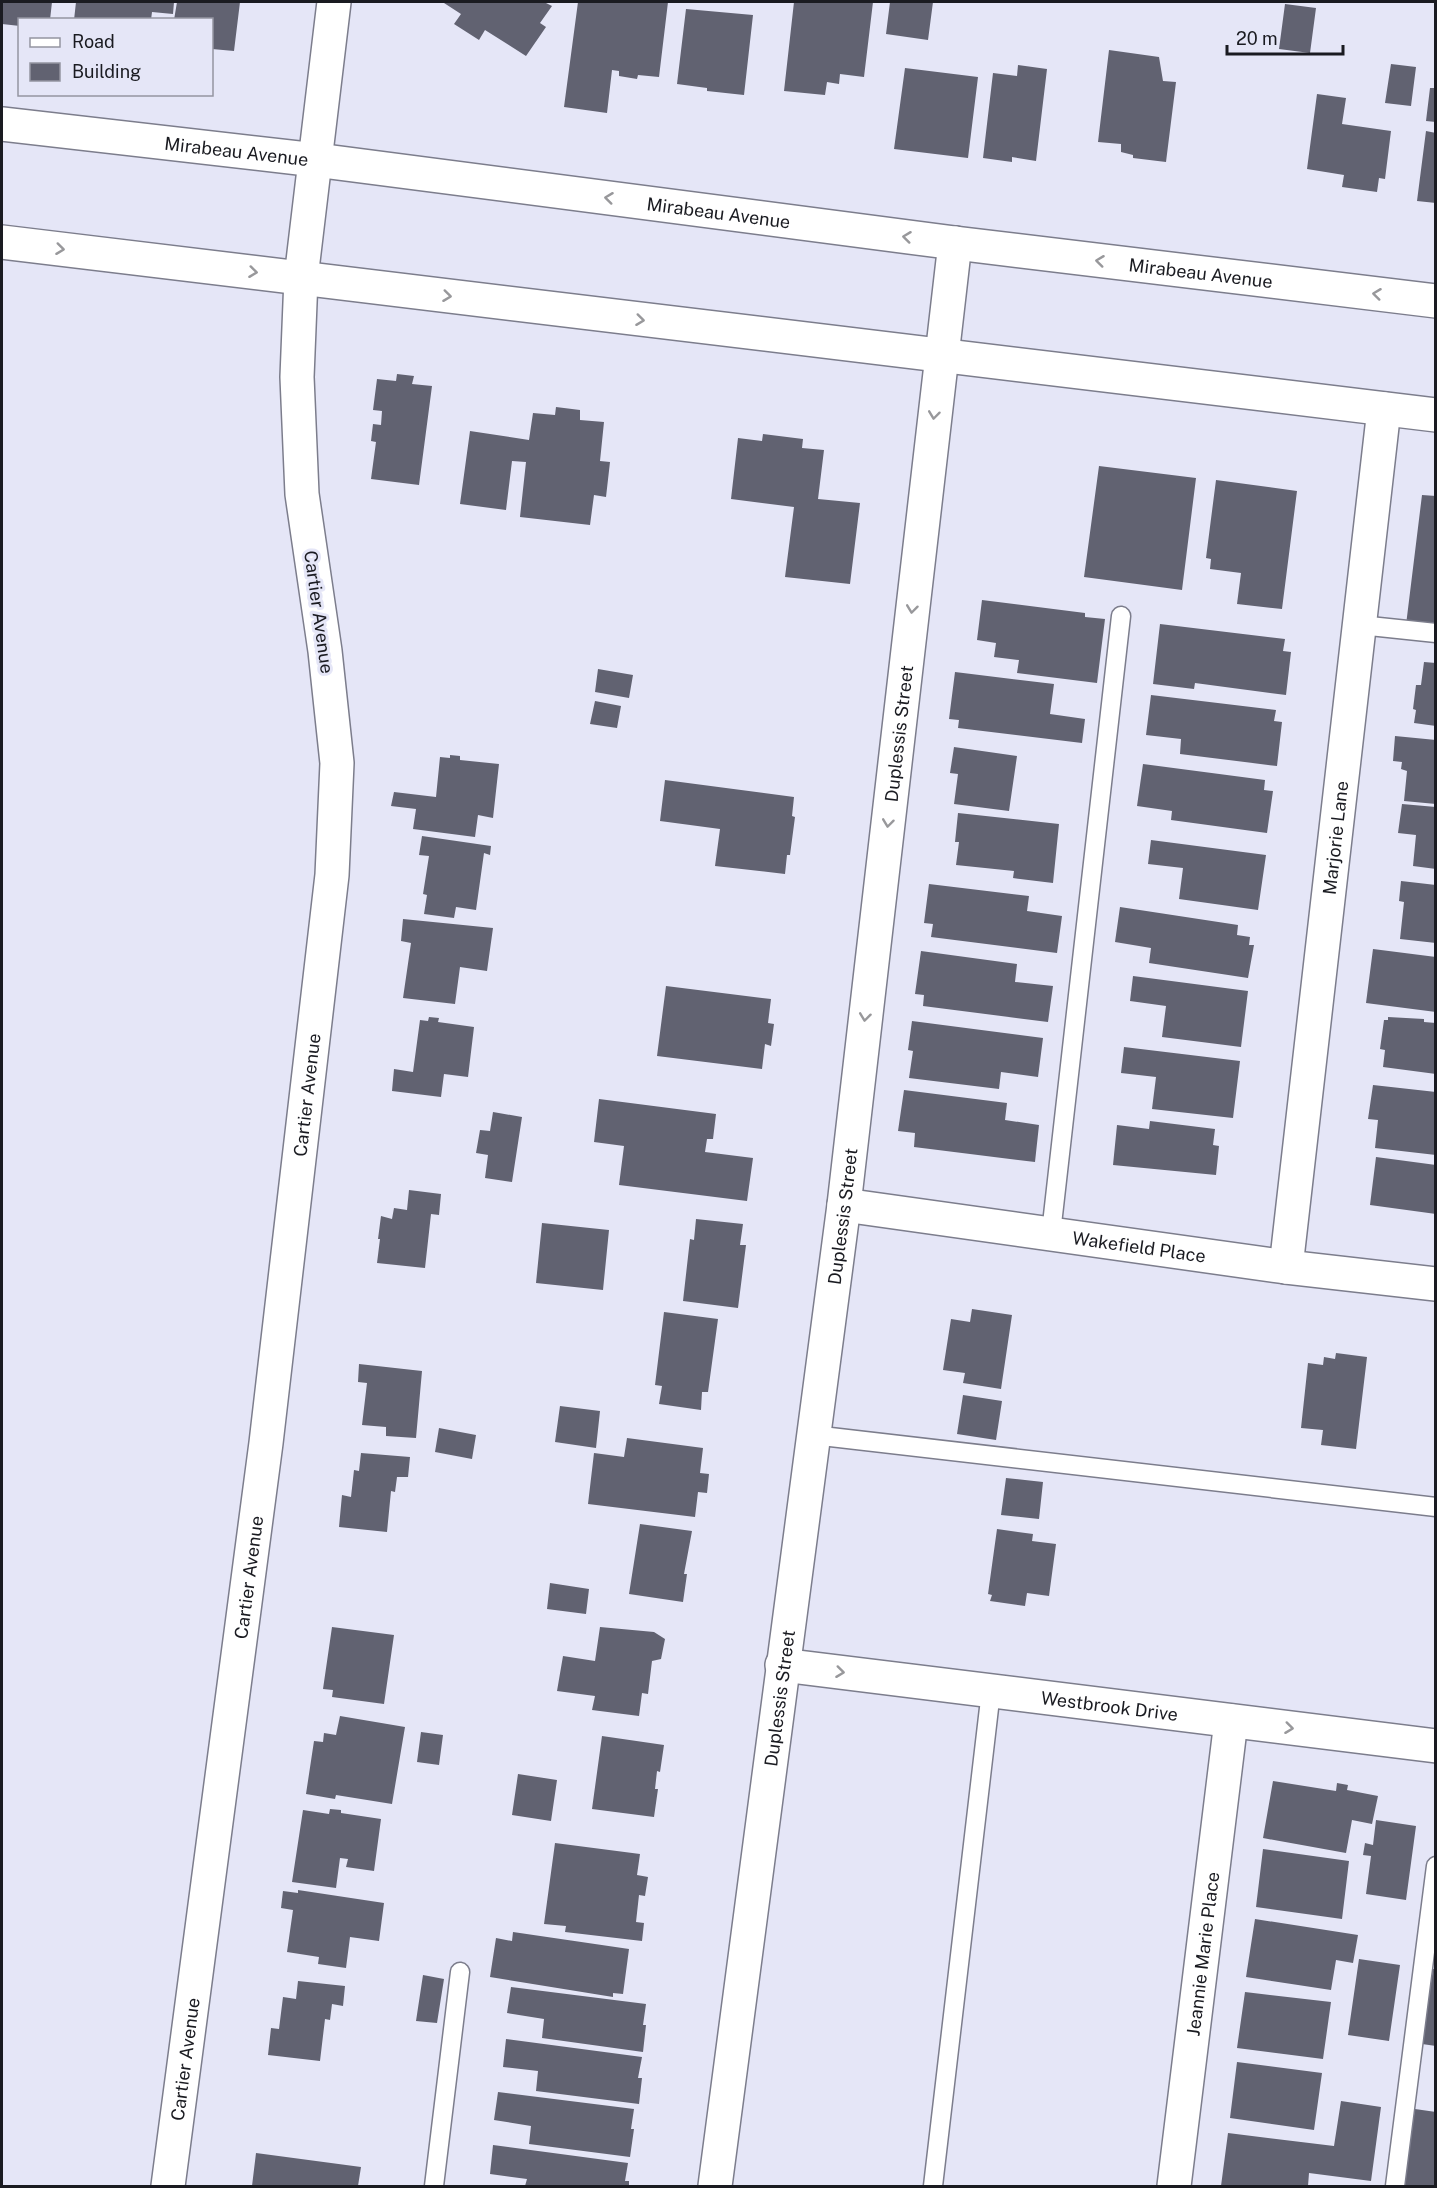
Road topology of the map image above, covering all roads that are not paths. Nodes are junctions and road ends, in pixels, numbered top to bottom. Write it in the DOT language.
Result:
graph roads {
  1 [pos="334,2"];
  2 [pos="2,124"];
  3 [pos="316,160"];
  4 [pos="2,242"];
  5 [pos="955,243"];
  6 [pos="301,278"];
  7 [pos="1436,301"];
  8 [pos="941,357"];
  9 [pos="1384,409"];
  10 [pos="1436,415"];
  11 [pos="1121,616"];
  12 [pos="1360,625"];
  13 [pos="1436,633"];
  14 [pos="844,1205"];
  15 [pos="1051,1233"];
  16 [pos="1286,1267"];
  17 [pos="1436,1284"];
  18 [pos="813,1435"];
  19 [pos="1436,1507"];
  20 [pos="782,1665"];
  21 [pos="991,1691"];
  22 [pos="1231,1721"];
  23 [pos="1436,1746"];
  24 [pos="1436,1866"];
  25 [pos="460,1972"];
  26 [pos="168,2187"];
  27 [pos="434,2187"];
  28 [pos="715,2187"];
  29 [pos="933,2187"];
  30 [pos="1174,2187"];
  31 [pos="1395,2187"];
  1 -- 3 [label="street, Cartier Avenue"];
  2 -- 3 [label="street, Mirabeau Avenue"];
  5 -- 3 [label="street, Mirabeau Avenue, one-way"];
  3 -- 6 [label="street, Cartier Avenue"];
  4 -- 6 [label="street, one-way"];
  7 -- 5 [label="street, Mirabeau Avenue, one-way"];
  5 -- 8 [label="street, Duplessis Street"];
  6 -- 8 [label="street, one-way"];
  6 -- 26 [label="street, Cartier Avenue"];
  8 -- 9 [label="street"];
  8 -- 14 [label="street, Duplessis Street, one-way"];
  9 -- 10 [label="street"];
  9 -- 12 [label="street, Marjorie Lane"];
  11 -- 15 [label="lane"];
  12 -- 13 [label="lane"];
  12 -- 16 [label="street, Marjorie Lane"];
  14 -- 15 [label="street, Wakefield Place"];
  14 -- 18 [label="street, Duplessis Street"];
  15 -- 16 [label="street, Wakefield Place"];
  16 -- 17 [label="street, Wakefield Place"];
  18 -- 19 [label="lane"];
  18 -- 20 [label="street, Duplessis Street"];
  20 -- 21 [label="street, Westbrook Drive, one-way"];
  20 -- 28 [label="street, Duplessis Street"];
  21 -- 22 [label="street, Westbrook Drive"];
  21 -- 29 [label="lane"];
  22 -- 23 [label="street, Westbrook Drive, one-way"];
  22 -- 30 [label="street, Jeannie Marie Place"];
  24 -- 31 [label="lane"];
  25 -- 27 [label="lane"];
}
